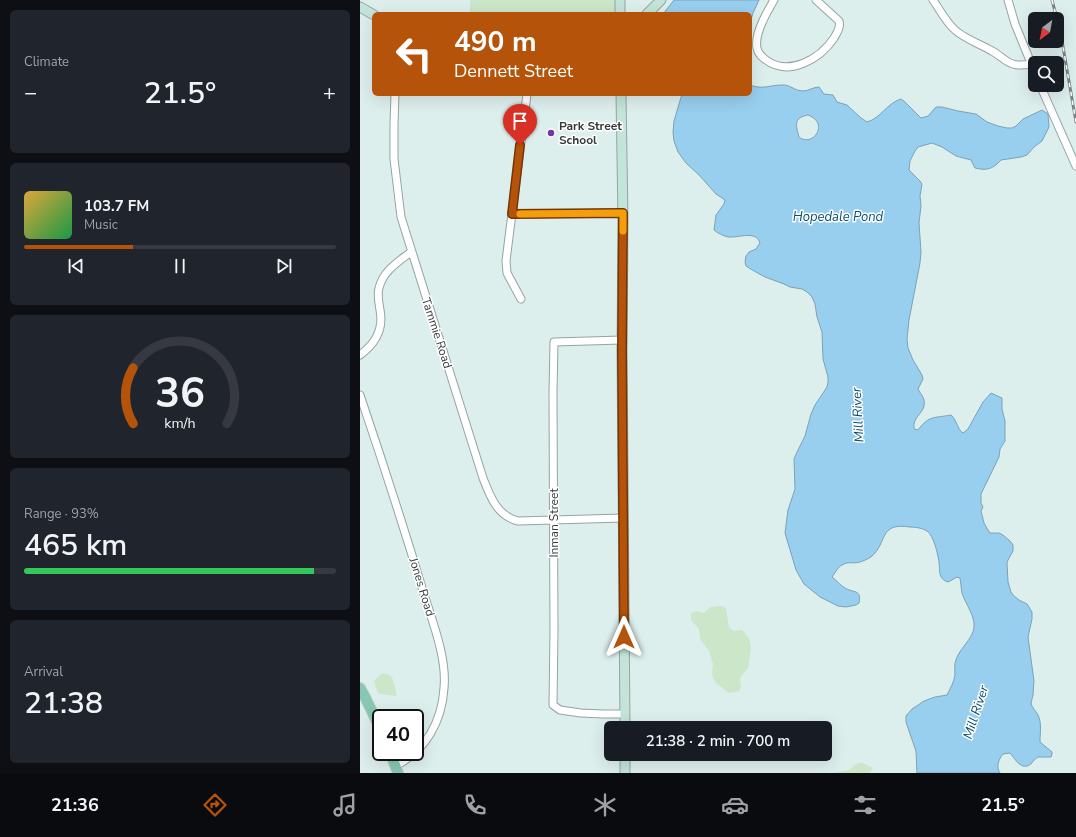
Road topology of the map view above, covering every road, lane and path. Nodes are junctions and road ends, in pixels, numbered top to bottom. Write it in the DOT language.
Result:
graph roads {
  1 [pos="620,0"];
  2 [pos="661,0"];
  3 [pos="774,0"];
  4 [pos="933,0"];
  5 [pos="1008,0"];
  6 [pos="818,1"];
  7 [pos="360,7"];
  8 [pos="620,12"];
  9 [pos="649,12"];
  10 [pos="372,14"];
  11 [pos="1028,56"];
  12 [pos="1028,65"];
  13 [pos="1043,92"];
  14 [pos="395,96"];
  15 [pos="527,96"];
  16 [pos="621,96"];
  17 [pos="1076,166"];
  18 [pos="623,213"];
  19 [pos="512,214"];
  20 [pos="411,252"];
  21 [pos="520,299"];
  22 [pos="622,340"];
  23 [pos="360,355"];
  24 [pos="360,395"];
  25 [pos="623,518"];
  26 [pos="553,519"];
  27 [pos="360,688"];
  28 [pos="372,711"];
  29 [pos="624,714"];
  30 [pos="624,721"];
  31 [pos="625,761"];
  32 [pos="397,770"];
  33 [pos="625,773"];
  1 -- 8 [label="street"];
  2 -- 9 [label="street"];
  3 -- 6 [label="street"];
  4 -- 12 [label="street"];
  5 -- 11 [label="street"];
  7 -- 10 [label="street"];
  13 -- 17 [label="street"];
  14 -- 20 [label="street, Tammie Road"];
  15 -- 19 [label="street"];
  16 -- 18 [label="street"];
  18 -- 19 [label="street"];
  18 -- 22 [label="street"];
  19 -- 21 [label="street"];
  20 -- 23 [label="street"];
  20 -- 26 [label="street, Tammie Road"];
  22 -- 25 [label="street"];
  22 -- 26 [label="street, Inman Street"];
  24 -- 32 [label="street, Jones Road"];
  25 -- 26 [label="street, Tammie Road"];
  25 -- 29 [label="street"];
  26 -- 29 [label="street, Inman Street"];
  27 -- 28 [label="main road"];
  29 -- 30 [label="street"];
  31 -- 33 [label="street"];
}
